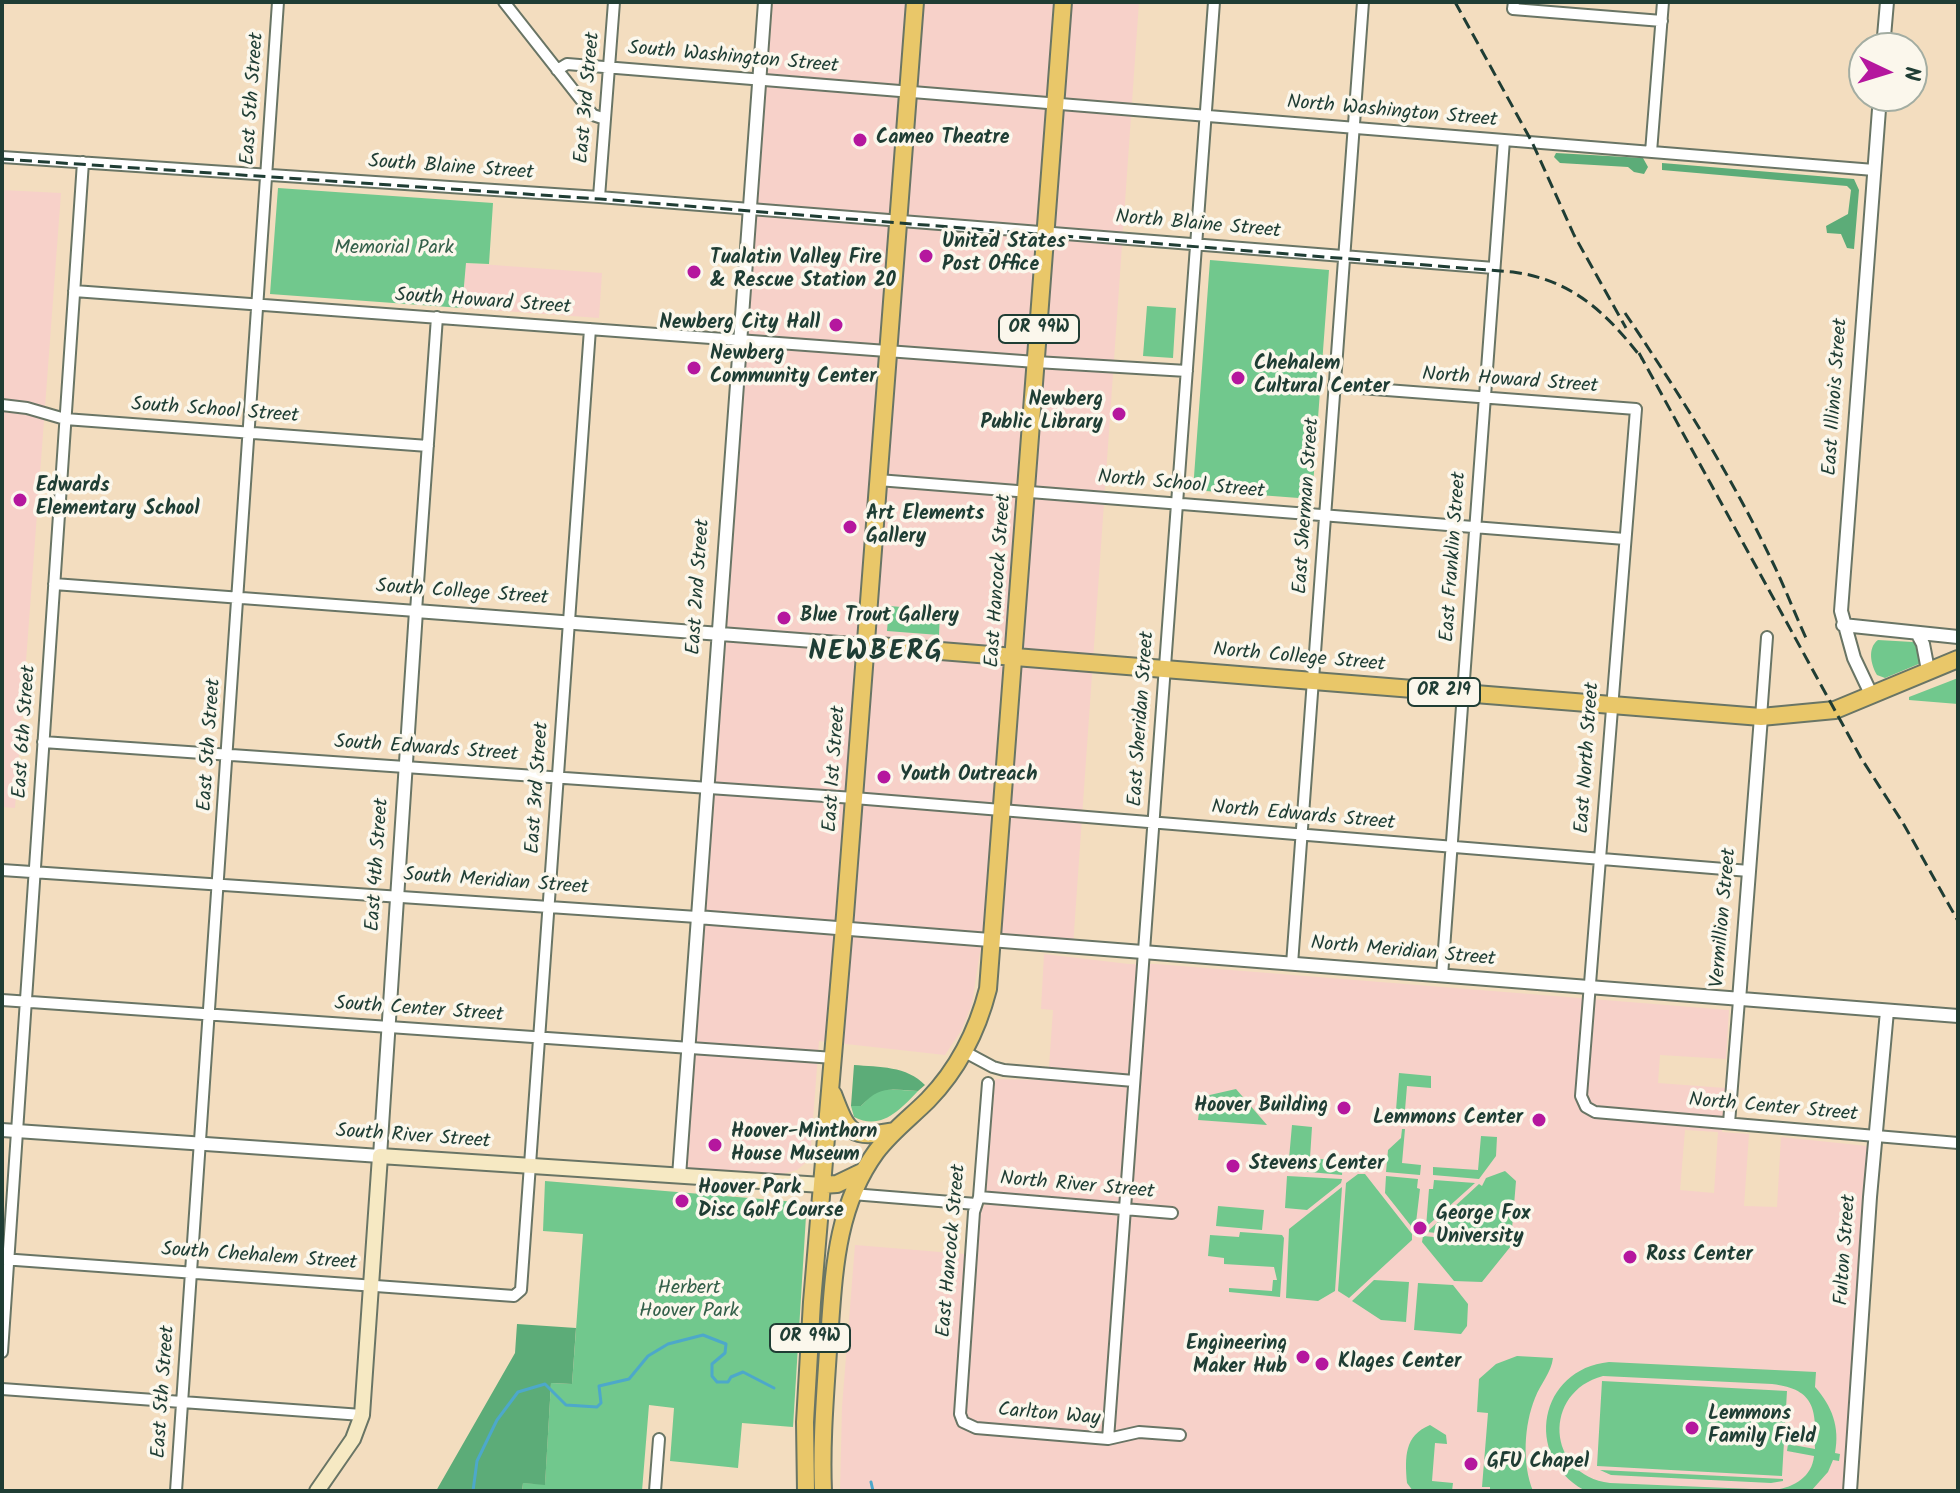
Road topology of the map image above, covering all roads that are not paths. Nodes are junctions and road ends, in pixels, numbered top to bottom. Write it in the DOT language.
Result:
graph roads {
  1 [pos="278,2"];
  2 [pos="504,2"];
  3 [pos="614,2"];
  4 [pos="765,2"];
  5 [pos="915,2"];
  6 [pos="1063,2"];
  7 [pos="1214,2"];
  8 [pos="1363,2"];
  9 [pos="1663,2"];
  10 [pos="1887,2"];
  11 [pos="1514,5"];
  12 [pos="1662,21"];
  13 [pos="1884,32"];
  14 [pos="609,67"];
  15 [pos="557,70"];
  16 [pos="759,79"];
  17 [pos="908,91"];
  18 [pos="1056,103"];
  19 [pos="1879,112"];
  20 [pos="1206,115"];
  21 [pos="605,119"];
  22 [pos="1354,128"];
  23 [pos="1504,140"];
  24 [pos="1651,152"];
  25 [pos="2,157"];
  26 [pos="83,162"];
  27 [pos="1874,170"];
  28 [pos="267,175"];
  29 [pos="599,197"];
  30 [pos="749,208"];
  31 [pos="898,221"];
  32 [pos="1046,232"];
  33 [pos="1196,244"];
  34 [pos="1344,256"];
  35 [pos="1494,268"];
  36 [pos="74,291"];
  37 [pos="258,304"];
  38 [pos="437,317"];
  39 [pos="590,329"];
  40 [pos="739,340"];
  41 [pos="888,351"];
  42 [pos="1036,362"];
  43 [pos="1187,371"];
  44 [pos="1334,386"];
  45 [pos="1485,398"];
  46 [pos="2,405"];
  47 [pos="1636,409"];
  48 [pos="65,419"];
  49 [pos="250,433"];
  50 [pos="428,446"];
  51 [pos="878,480"];
  52 [pos="1026,491"];
  53 [pos="1178,503"];
  54 [pos="1325,515"];
  55 [pos="1475,527"];
  56 [pos="1625,539"];
  57 [pos="54,584"];
  58 [pos="239,597"];
  59 [pos="416,611"];
  60 [pos="569,622"];
  61 [pos="1843,625"];
  62 [pos="717,633"];
  63 [pos="1917,633"];
  64 [pos="1767,637"];
  65 [pos="1958,637"];
  66 [pos="866,645"];
  67 [pos="1014,655"];
  68 [pos="1958,659"];
  69 [pos="1164,669"];
  70 [pos="1928,670"];
  71 [pos="1313,680"];
  72 [pos="1463,693"];
  73 [pos="1872,696"];
  74 [pos="1612,705"];
  75 [pos="1761,717"];
  76 [pos="43,742"];
  77 [pos="228,755"];
  78 [pos="406,767"];
  79 [pos="557,778"];
  80 [pos="706,788"];
  81 [pos="854,798"];
  82 [pos="1003,810"];
  83 [pos="1153,822"];
  84 [pos="1301,834"];
  85 [pos="1451,847"];
  86 [pos="1600,859"];
  87 [pos="2,870"];
  88 [pos="1749,871"];
  89 [pos="35,872"];
  90 [pos="219,884"];
  91 [pos="397,897"];
  92 [pos="548,907"];
  93 [pos="697,917"];
  94 [pos="844,927"];
  95 [pos="993,939"];
  96 [pos="1143,952"];
  97 [pos="1292,964"];
  98 [pos="1442,976"];
  99 [pos="1590,988"];
  100 [pos="2,1000"];
  101 [pos="1739,1000"];
  102 [pos="26,1002"];
  103 [pos="1887,1011"];
  104 [pos="210,1014"];
  105 [pos="1958,1016"];
  106 [pos="388,1027"];
  107 [pos="539,1037"];
  108 [pos="687,1048"];
  109 [pos="965,1052"];
  110 [pos="834,1058"];
  111 [pos="1134,1081"];
  112 [pos="988,1083"];
  113 [pos="831,1090"];
  114 [pos="1586,1107"];
  115 [pos="1729,1123"];
  116 [pos="2,1130"];
  117 [pos="17,1131"];
  118 [pos="894,1131"];
  119 [pos="1876,1136"];
  120 [pos="201,1143"];
  121 [pos="1958,1143"];
  122 [pos="380,1156"];
  123 [pos="529,1166"];
  124 [pos="864,1171"];
  125 [pos="679,1176"];
  126 [pos="822,1185"];
  127 [pos="852,1194"];
  128 [pos="978,1200"];
  129 [pos="1125,1209"];
  130 [pos="1172,1213"];
  131 [pos="5,1259"];
  132 [pos="835,1260"];
  133 [pos="192,1272"];
  134 [pos="371,1283"];
  135 [pos="514,1296"];
  136 [pos="2,1352"];
  137 [pos="2,1389"];
  138 [pos="183,1401"];
  139 [pos="362,1415"];
  140 [pos="963,1422"];
  141 [pos="1180,1435"];
  142 [pos="659,1439"];
  143 [pos="1108,1439"];
  144 [pos="176,1491"];
  145 [pos="317,1491"];
  146 [pos="655,1491"];
  147 [pos="806,1491"];
  148 [pos="823,1491"];
  149 [pos="1850,1491"];
  1 -- 28 [label="street, East 5th Street"];
  2 -- 15 [label="street"];
  3 -- 14 [label="street, East 3rd Street"];
  4 -- 16 [label="street, East 2nd Street"];
  5 -- 17 [label="main road, East 1st Street / OR 99W"];
  6 -- 18 [label="main road, East Hancock Street / OR 99W"];
  7 -- 20 [label="street, East Sheridan Street"];
  8 -- 22 [label="street, East Sherman Street"];
  9 -- 12 [label="street"];
  10 -- 13 [label="street"];
  11 -- 12 [label="street"];
  12 -- 24 [label="street"];
  14 -- 15 [label="street, South Washington Street"];
  14 -- 16 [label="street, South Washington Street"];
  14 -- 21 [label="street, East 3rd Street"];
  15 -- 21 [label="street"];
  16 -- 17 [label="street, South Washington Street"];
  16 -- 30 [label="street, East 2nd Street"];
  17 -- 18 [label="street, North Washington Street"];
  17 -- 31 [label="main road, East 1st Street / OR 99W"];
  18 -- 20 [label="street, North Washington Street"];
  18 -- 32 [label="main road, East Hancock Street / OR 99W"];
  19 -- 27 [label="street, East Illinois Street"];
  20 -- 22 [label="street, North Washington Street"];
  20 -- 33 [label="street, East Sheridan Street"];
  21 -- 29 [label="street, East 3rd Street"];
  22 -- 23 [label="street, North Washington Street"];
  22 -- 34 [label="street, East Sherman Street"];
  23 -- 24 [label="street, North Washington Street"];
  23 -- 35 [label="street, East Franklin Street"];
  24 -- 27 [label="street, North Washington Street"];
  25 -- 26 [label="street, South Blaine Street"];
  26 -- 28 [label="street, South Blaine Street"];
  26 -- 36 [label="street, East 6th Street"];
  27 -- 61 [label="street, East Illinois Street"];
  28 -- 29 [label="street, South Blaine Street"];
  28 -- 37 [label="street, East 5th Street"];
  29 -- 30 [label="street, South Blaine Street"];
  30 -- 31 [label="street, South Blaine Street"];
  30 -- 40 [label="street, East 2nd Street"];
  31 -- 32 [label="street, North Blaine Street"];
  31 -- 41 [label="main road, East 1st Street / OR 99W"];
  32 -- 33 [label="street, North Blaine Street"];
  32 -- 42 [label="main road, East Hancock Street / OR 99W"];
  33 -- 34 [label="street, North Blaine Street"];
  33 -- 43 [label="street, East Sheridan Street"];
  34 -- 35 [label="street, North Blaine Street"];
  34 -- 44 [label="street, East Sherman Street"];
  35 -- 45 [label="street, East Franklin Street"];
  36 -- 37 [label="street, South Howard Street"];
  36 -- 48 [label="street, East 6th Street"];
  37 -- 38 [label="street, South Howard Street"];
  37 -- 49 [label="street, East 5th Street"];
  38 -- 39 [label="street, South Howard Street"];
  38 -- 50 [label="street, East 4th Street"];
  39 -- 40 [label="street, South Howard Street"];
  39 -- 60 [label="street, East 3rd Street"];
  40 -- 41 [label="street, South Howard Street"];
  40 -- 62 [label="street, East 2nd Street"];
  41 -- 42 [label="street"];
  41 -- 51 [label="main road, East 1st Street / OR 99W"];
  42 -- 43 [label="street"];
  42 -- 52 [label="main road, East Hancock Street / OR 99W"];
  43 -- 53 [label="street, East Sheridan Street"];
  44 -- 45 [label="street, North Howard Street"];
  44 -- 54 [label="street, East Sherman Street"];
  45 -- 47 [label="street, North Howard Street"];
  45 -- 55 [label="street, East Franklin Street"];
  46 -- 48 [label="street, South School Street"];
  47 -- 56 [label="street, East North Street"];
  48 -- 49 [label="street, South School Street"];
  48 -- 57 [label="street, East 6th Street"];
  49 -- 50 [label="street, South School Street"];
  49 -- 58 [label="street, East 5th Street"];
  50 -- 59 [label="street, East 4th Street"];
  51 -- 52 [label="street, North School Street"];
  51 -- 66 [label="main road, East 1st Street / OR 99W"];
  52 -- 53 [label="street, North School Street"];
  52 -- 67 [label="main road, East Hancock Street / OR 99W"];
  53 -- 54 [label="street, North School Street"];
  53 -- 69 [label="street, East Sheridan Street"];
  54 -- 55 [label="street, North School Street"];
  54 -- 71 [label="street, East Sherman Street"];
  55 -- 56 [label="street, North School Street"];
  55 -- 72 [label="street, East Franklin Street"];
  56 -- 74 [label="street, East North Street"];
  57 -- 58 [label="street, South College Street"];
  57 -- 76 [label="street, East 6th Street"];
  58 -- 59 [label="street, South College Street"];
  58 -- 77 [label="street, East 5th Street"];
  59 -- 60 [label="street, South College Street"];
  59 -- 78 [label="street, East 4th Street"];
  60 -- 62 [label="street, South College Street"];
  60 -- 79 [label="street, East 3rd Street"];
  61 -- 63 [label="street"];
  61 -- 73 [label="street, East Illinois Street"];
  62 -- 66 [label="street, South College Street"];
  62 -- 80 [label="street, East 2nd Street"];
  63 -- 65 [label="street"];
  63 -- 70 [label="street"];
  64 -- 75 [label="street"];
  66 -- 67 [label="main road, North College Street / OR 219"];
  66 -- 81 [label="main road, East 1st Street / OR 99W"];
  67 -- 69 [label="main road, North College Street / OR 219"];
  67 -- 82 [label="main road, East Hancock Street / OR 99W"];
  68 -- 70 [label="main road, North College Street / OR 219"];
  69 -- 71 [label="main road, North College Street / OR 219"];
  69 -- 83 [label="street, East Sheridan Street"];
  70 -- 73 [label="main road, North College Street / OR 219"];
  71 -- 72 [label="main road, North College Street / OR 219"];
  71 -- 84 [label="street, East Sherman Street"];
  72 -- 74 [label="main road, North College Street / OR 219"];
  72 -- 85 [label="street, East Franklin Street"];
  73 -- 75 [label="main road, North College Street / OR 219"];
  74 -- 75 [label="main road, North College Street / OR 219"];
  74 -- 86 [label="street, East North Street"];
  75 -- 88 [label="street, Vermillion Street"];
  76 -- 77 [label="street, South Edwards Street"];
  76 -- 89 [label="street, East 6th Street"];
  77 -- 78 [label="street, South Edwards Street"];
  77 -- 90 [label="street, East 5th Street"];
  78 -- 79 [label="street, South Edwards Street"];
  78 -- 91 [label="street, East 4th Street"];
  79 -- 80 [label="street, South Edwards Street"];
  79 -- 92 [label="street, East 3rd Street"];
  80 -- 81 [label="street, South Edwards Street"];
  80 -- 93 [label="street, East 2nd Street"];
  81 -- 82 [label="street, North Edwards Street"];
  81 -- 94 [label="main road, East 1st Street / OR 99W"];
  82 -- 83 [label="street, North Edwards Street"];
  82 -- 95 [label="main road, East Hancock Street / OR 99W"];
  83 -- 84 [label="street, North Edwards Street"];
  83 -- 96 [label="street, East Sheridan Street"];
  84 -- 85 [label="street, North Edwards Street"];
  84 -- 97 [label="street, East Sherman Street"];
  85 -- 86 [label="street, North Edwards Street"];
  85 -- 98 [label="street, East Franklin Street"];
  86 -- 88 [label="street, North Edwards Street"];
  86 -- 99 [label="street, East North Street"];
  87 -- 89 [label="street, South Meridian Street"];
  88 -- 101 [label="street, Vermillion Street"];
  89 -- 90 [label="street, South Meridian Street"];
  89 -- 102 [label="street, East 6th Street"];
  90 -- 91 [label="street, South Meridian Street"];
  90 -- 104 [label="street, East 5th Street"];
  91 -- 92 [label="street, South Meridian Street"];
  91 -- 106 [label="street, East 4th Street"];
  92 -- 93 [label="street, South Meridian Street"];
  92 -- 107 [label="street, East 3rd Street"];
  93 -- 94 [label="street, South Meridian Street"];
  93 -- 108 [label="street, East 2nd Street"];
  94 -- 95 [label="street, North Meridian Street"];
  94 -- 110 [label="main road, East 1st Street / OR 99W"];
  95 -- 96 [label="street, North Meridian Street"];
  95 -- 109 [label="main road, East Hancock Street / OR 99W"];
  96 -- 97 [label="street, North Meridian Street"];
  96 -- 111 [label="street, East Sheridan Street"];
  97 -- 98 [label="street, North Meridian Street"];
  98 -- 99 [label="street, North Meridian Street"];
  99 -- 101 [label="street, North Meridian Street"];
  99 -- 114 [label="street, East North Street"];
  100 -- 102 [label="street, South Center Street"];
  101 -- 103 [label="street, North Meridian Street"];
  101 -- 115 [label="street, Vermillion Street"];
  102 -- 104 [label="street, South Center Street"];
  102 -- 117 [label="street, East 6th Street"];
  103 -- 105 [label="street, North Meridian Street"];
  103 -- 119 [label="street, Fulton Street"];
  104 -- 106 [label="street, South Center Street"];
  104 -- 120 [label="street, East 5th Street"];
  106 -- 107 [label="street, South Center Street"];
  106 -- 122 [label="street, East 4th Street"];
  107 -- 108 [label="street, South Center Street"];
  107 -- 123 [label="street, East 3rd Street"];
  108 -- 110 [label="street, South Center Street"];
  108 -- 125 [label="street, East 2nd Street"];
  109 -- 111 [label="street"];
  109 -- 118 [label="main road, East Hancock Street / OR 99W"];
  110 -- 113 [label="main road, East 1st Street / OR 99W"];
  111 -- 129 [label="street, East Sheridan Street"];
  112 -- 128 [label="street, East Hancock Street"];
  113 -- 118 [label="main road"];
  113 -- 126 [label="main road, East 1st Street / OR 99W"];
  114 -- 115 [label="street, North Center Street"];
  115 -- 119 [label="street, North Center Street"];
  116 -- 117 [label="street, South River Street"];
  117 -- 120 [label="street, South River Street"];
  117 -- 131 [label="street, East 6th Street"];
  118 -- 124 [label="main road, OR 99W"];
  119 -- 121 [label="street, North Center Street"];
  119 -- 149 [label="street, Fulton Street"];
  120 -- 122 [label="street, South River Street"];
  120 -- 133 [label="street, East 5th Street"];
  122 -- 123 [label="main road, South River Street"];
  122 -- 134 [label="main road, East 4th Street"];
  123 -- 125 [label="main road, South River Street"];
  123 -- 135 [label="street, East 3rd Street"];
  124 -- 126 [label="main road"];
  124 -- 127 [label="main road, OR 99W"];
  125 -- 126 [label="main road, South River Street"];
  126 -- 132 [label="main road"];
  126 -- 147 [label="main road, East 1st Street / OR 99W"];
  127 -- 128 [label="street, North River Street"];
  127 -- 132 [label="main road, OR 99W"];
  128 -- 129 [label="street, North River Street"];
  128 -- 140 [label="street, East Hancock Street"];
  129 -- 130 [label="street, North River Street"];
  129 -- 143 [label="street, East Sheridan Street"];
  131 -- 133 [label="street, South Chehalem Street"];
  131 -- 136 [label="street, East 6th Street"];
  132 -- 148 [label="main road, OR 99W"];
  133 -- 134 [label="street, South Chehalem Street"];
  133 -- 138 [label="street, East 5th Street"];
  134 -- 135 [label="street, South Chehalem Street"];
  134 -- 139 [label="main road, East 4th Street"];
  137 -- 138 [label="street"];
  138 -- 139 [label="street"];
  138 -- 144 [label="street, East 5th Street"];
  139 -- 145 [label="main road"];
  140 -- 143 [label="street, Carlton Way"];
  141 -- 143 [label="street, Carlton Way"];
  142 -- 146 [label="street"];
}
